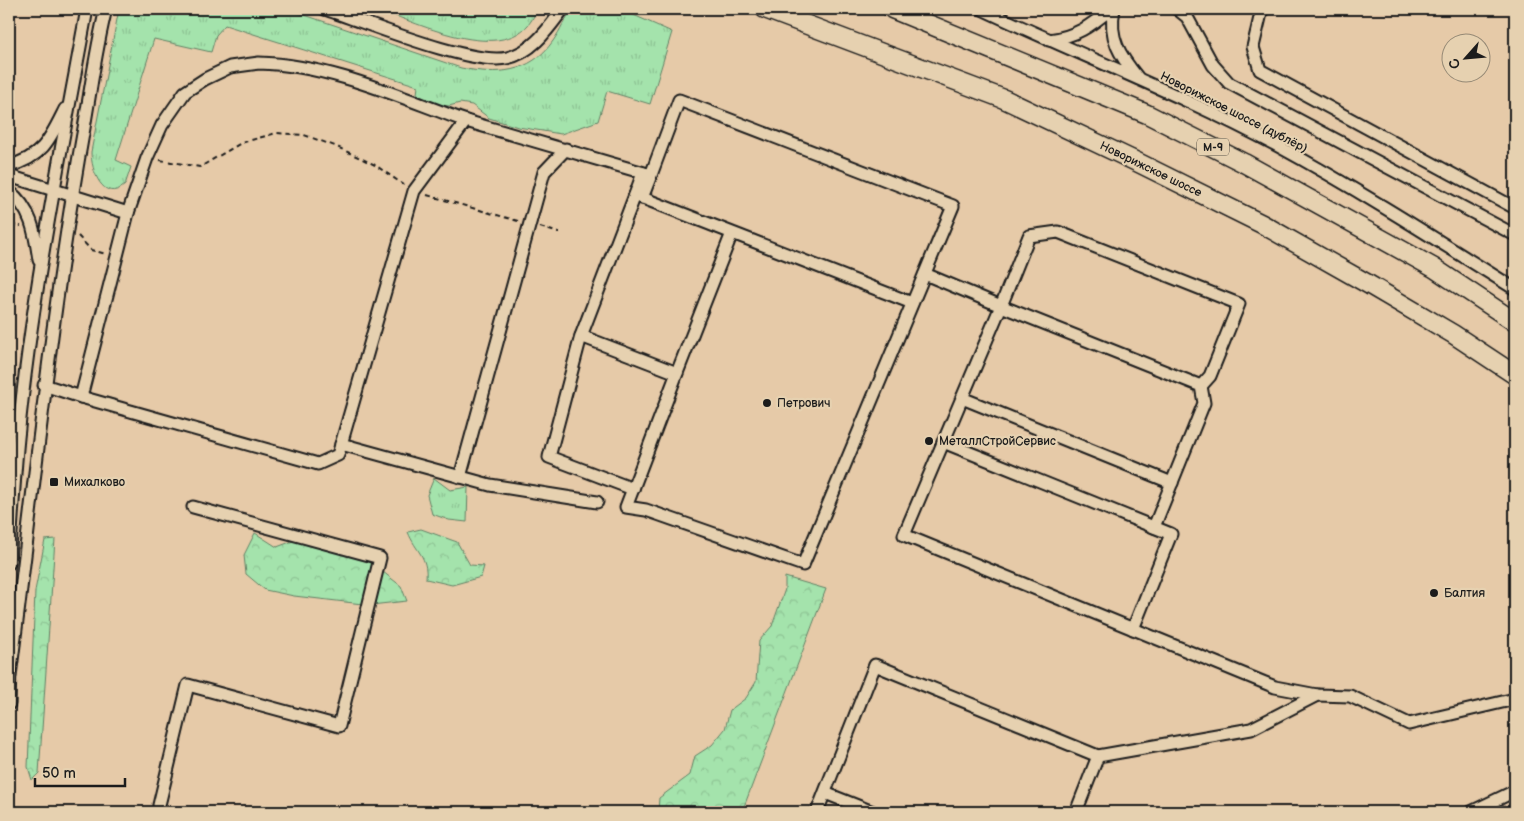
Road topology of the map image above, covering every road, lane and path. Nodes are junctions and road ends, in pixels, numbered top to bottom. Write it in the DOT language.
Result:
graph roads {
  1 [pos="87,9"];
  2 [pos="325,9"];
  3 [pos="552,9"];
  4 [pos="563,9"];
  5 [pos="764,9"];
  6 [pos="892,9"];
  7 [pos="982,9"];
  8 [pos="1112,9"];
  9 [pos="1177,9"];
  10 [pos="1262,9"];
  11 [pos="106,11"];
  12 [pos="549,27"];
  13 [pos="1048,40"];
  14 [pos="1139,80"];
  15 [pos="71,99"];
  16 [pos="466,121"];
  17 [pos="566,149"];
  18 [pos="147,158"];
  19 [pos="9,166"];
  20 [pos="647,174"];
  21 [pos="9,176"];
  22 [pos="54,190"];
  23 [pos="414,191"];
  24 [pos="9,192"];
  25 [pos="72,195"];
  26 [pos="638,197"];
  27 [pos="1515,208"];
  28 [pos="128,213"];
  29 [pos="530,224"];
  30 [pos="559,233"];
  31 [pos="732,233"];
  32 [pos="77,234"];
  33 [pos="1515,235"];
  34 [pos="117,256"];
  35 [pos="41,272"];
  36 [pos="925,274"];
  37 [pos="1515,289"];
  38 [pos="912,303"];
  39 [pos="1001,306"];
  40 [pos="1515,322"];
  41 [pos="581,336"];
  42 [pos="677,373"];
  43 [pos="1515,375"];
  44 [pos="44,385"];
  45 [pos="1201,386"];
  46 [pos="81,397"];
  47 [pos="962,398"];
  48 [pos="943,442"];
  49 [pos="341,444"];
  50 [pos="16,459"];
  51 [pos="9,477"];
  52 [pos="460,477"];
  53 [pos="1172,483"];
  54 [pos="633,489"];
  55 [pos="597,502"];
  56 [pos="193,507"];
  57 [pos="1154,527"];
  58 [pos="9,563"];
  59 [pos="9,598"];
  60 [pos="1134,629"];
  61 [pos="10,676"];
  62 [pos="1317,694"];
  63 [pos="1515,698"];
  64 [pos="9,704"];
  65 [pos="1098,756"];
  66 [pos="825,793"];
  67 [pos="1515,794"];
  68 [pos="159,805"];
  69 [pos="817,812"];
  70 [pos="873,812"];
  71 [pos="1076,812"];
  72 [pos="1471,812"];
  1 -- 15 [label="street"];
  2 -- 12 [label="street"];
  3 -- 12 [label="street"];
  4 -- 12 [label="street"];
  5 -- 43 [label="highway, Новорижское шоссе"];
  6 -- 40 [label="highway, М-9"];
  7 -- 13 [label="street, Новорижское шоссе (дублёр)"];
  8 -- 13 [label="street"];
  8 -- 14 [label="street"];
  9 -- 33 [label="street"];
  10 -- 27 [label="street"];
  11 -- 25 [label="street"];
  13 -- 14 [label="street, Новорижское шоссе (дублёр)"];
  14 -- 37 [label="street, Новорижское шоссе (дублёр)"];
  15 -- 19 [label="street"];
  15 -- 22 [label="street"];
  16 -- 17 [label="street"];
  16 -- 18 [label="street"];
  16 -- 23 [label="street"];
  17 -- 20 [label="street"];
  17 -- 29 [label="street"];
  18 -- 23 [label="path"];
  18 -- 28 [label="street"];
  20 -- 26 [label="street"];
  20 -- 36 [label="street"];
  21 -- 22 [label="street"];
  22 -- 25 [label="street"];
  22 -- 35 [label="street"];
  23 -- 29 [label="path"];
  23 -- 49 [label="street"];
  24 -- 35 [label="street"];
  25 -- 28 [label="street"];
  25 -- 44 [label="street"];
  26 -- 31 [label="street"];
  26 -- 41 [label="street"];
  28 -- 34 [label="street"];
  29 -- 30 [label="path"];
  29 -- 52 [label="street"];
  31 -- 38 [label="street"];
  31 -- 42 [label="street"];
  32 -- 34 [label="path"];
  34 -- 46 [label="street"];
  35 -- 50 [label="street"];
  36 -- 38 [label="street"];
  36 -- 39 [label="street"];
  38 -- 54 [label="street"];
  39 -- 45 [label="street"];
  39 -- 45 [label="street"];
  39 -- 47 [label="street"];
  41 -- 42 [label="street"];
  41 -- 54 [label="street"];
  42 -- 54 [label="street"];
  44 -- 46 [label="street"];
  44 -- 61 [label="street"];
  45 -- 53 [label="street"];
  46 -- 49 [label="street"];
  47 -- 48 [label="street"];
  47 -- 53 [label="street"];
  48 -- 57 [label="street"];
  48 -- 60 [label="street"];
  49 -- 52 [label="street"];
  50 -- 51 [label="street"];
  50 -- 58 [label="street"];
  52 -- 55 [label="street"];
  53 -- 57 [label="street"];
  56 -- 68 [label="street"];
  57 -- 60 [label="street"];
  59 -- 61 [label="street"];
  60 -- 62 [label="street"];
  61 -- 64 [label="street"];
  62 -- 63 [label="street"];
  62 -- 65 [label="street"];
  65 -- 66 [label="street"];
  65 -- 71 [label="street"];
  66 -- 69 [label="street"];
  66 -- 70 [label="street"];
  67 -- 72 [label="street"];
}
